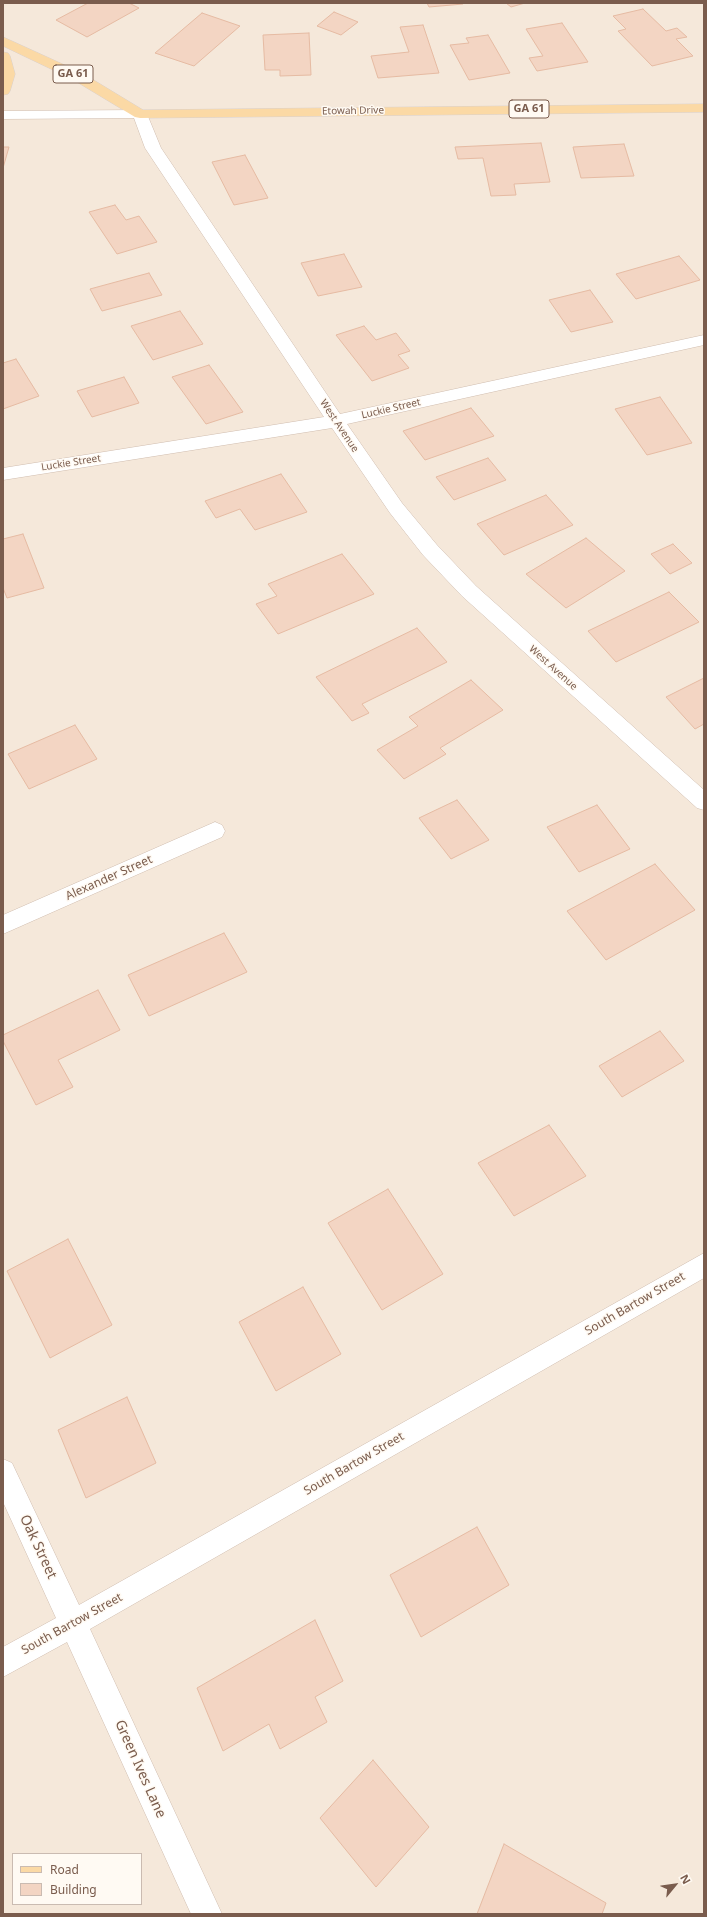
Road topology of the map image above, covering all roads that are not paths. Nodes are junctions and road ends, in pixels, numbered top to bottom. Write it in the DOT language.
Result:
graph roads {
  1 [pos="3,41"];
  2 [pos="3,56"];
  3 [pos="3,91"];
  4 [pos="704,108"];
  5 [pos="140,114"];
  6 [pos="3,115"];
  7 [pos="704,340"];
  8 [pos="336,422"];
  9 [pos="3,474"];
  10 [pos="704,802"];
  11 [pos="215,831"];
  12 [pos="3,925"];
  13 [pos="704,1265"];
  14 [pos="3,1472"];
  15 [pos="74,1623"];
  16 [pos="3,1663"];
  17 [pos="207,1914"];
  1 -- 5 [label="main road, GA 61"];
  2 -- 3 [label="main road"];
  4 -- 5 [label="main road, Etowah Drive / GA 61"];
  5 -- 6 [label="street, Etowah Drive"];
  5 -- 8 [label="street, West Avenue"];
  7 -- 8 [label="street, Luckie Street"];
  8 -- 9 [label="street, Luckie Street"];
  8 -- 10 [label="street, West Avenue"];
  11 -- 12 [label="street, Alexander Street"];
  13 -- 15 [label="street, South Bartow Street"];
  14 -- 15 [label="street, Oak Street"];
  15 -- 16 [label="street, South Bartow Street"];
  15 -- 17 [label="street, Green Ives Lane"];
}
